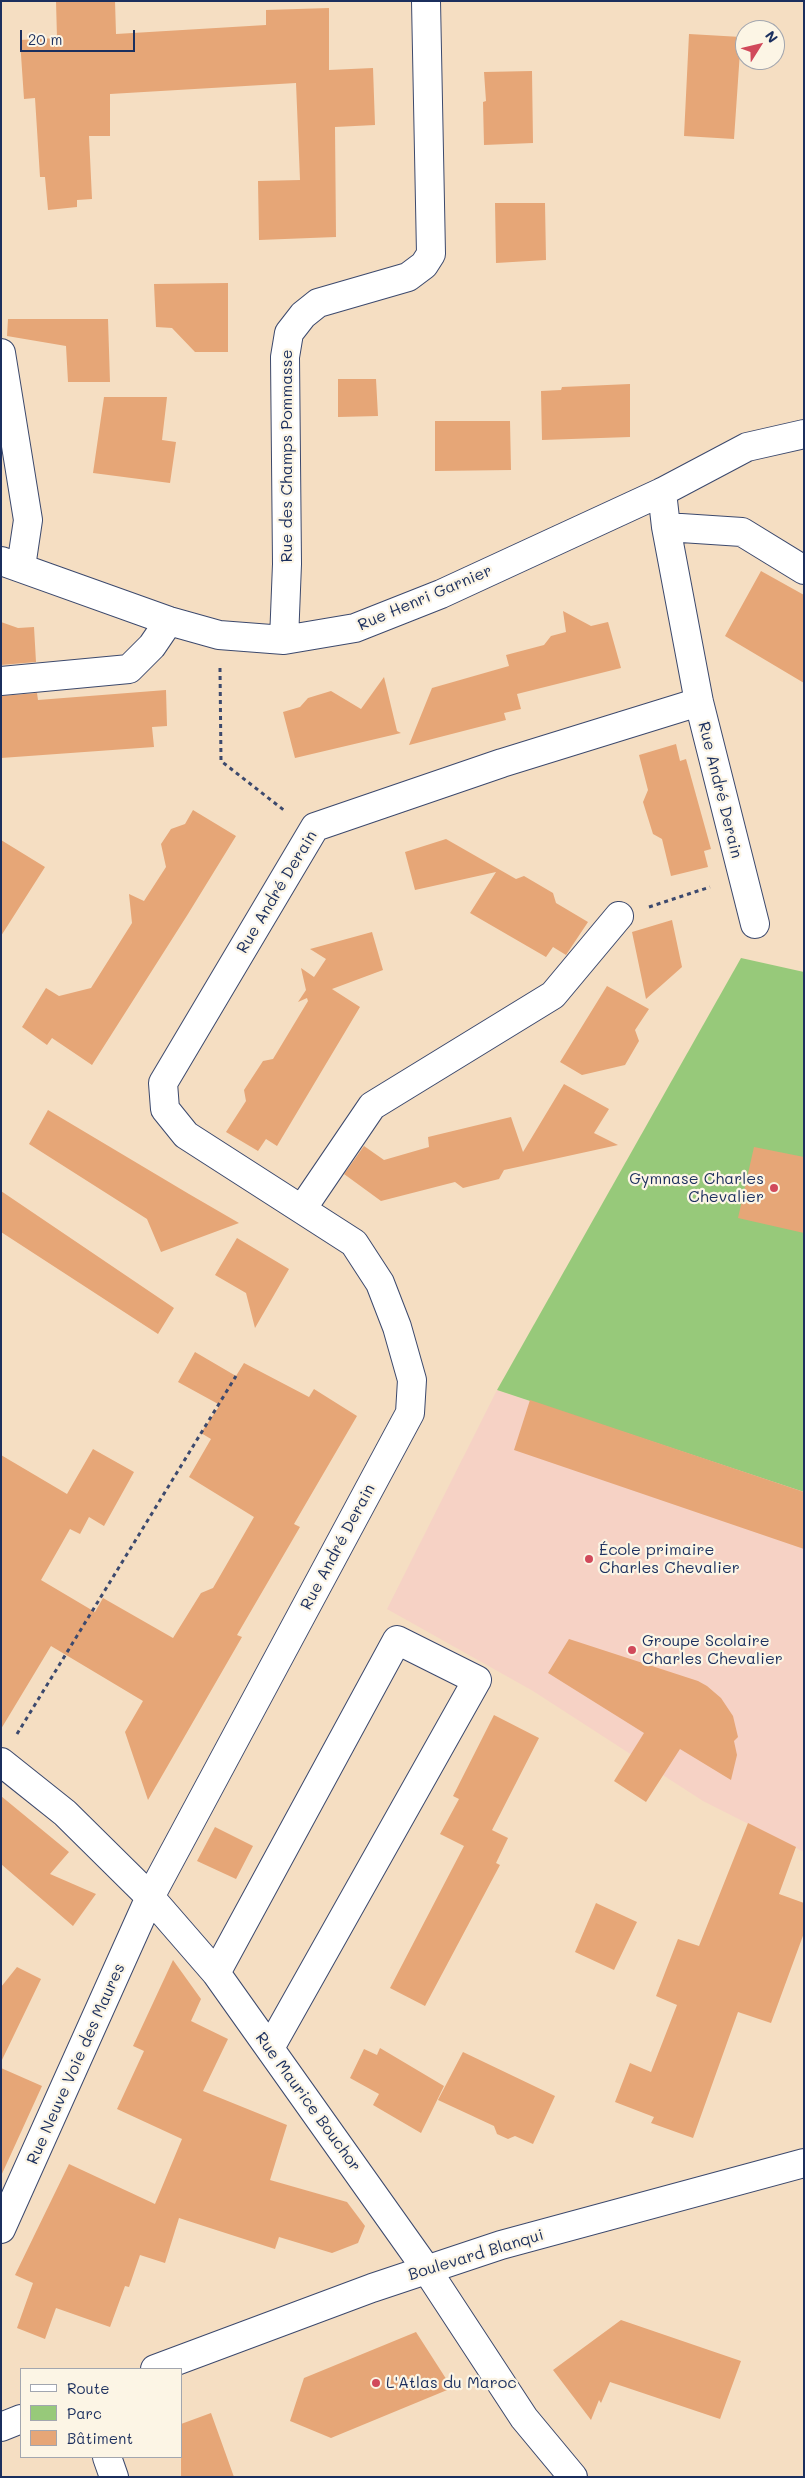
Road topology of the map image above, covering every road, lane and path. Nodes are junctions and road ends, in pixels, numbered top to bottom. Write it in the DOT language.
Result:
graph roads {
  1 [pos="426,1"];
  2 [pos="1,353"];
  3 [pos="804,434"];
  4 [pos="662,492"];
  5 [pos="666,527"];
  6 [pos="11,564"];
  7 [pos="804,570"];
  8 [pos="169,621"];
  9 [pos="284,640"];
  10 [pos="220,662"];
  11 [pos="1,682"];
  12 [pos="699,702"];
  13 [pos="292,816"];
  14 [pos="742,877"];
  15 [pos="619,916"];
  16 [pos="755,924"];
  17 [pos="302,1208"];
  18 [pos="236,1376"];
  19 [pos="15,1738"];
  20 [pos="1,1762"];
  21 [pos="150,1897"];
  22 [pos="216,1973"];
  23 [pos="270,2048"];
  24 [pos="804,2164"];
  25 [pos="1,2230"];
  26 [pos="427,2270"];
  27 [pos="158,2368"];
  28 [pos="20,2419"];
  29 [pos="1,2427"];
  30 [pos="107,2458"];
  31 [pos="114,2477"];
  32 [pos="573,2477"];
  1 -- 9 [label="street, Rue des Champs Pommasse"];
  2 -- 6 [label="street"];
  3 -- 4 [label="street, Rue Henri Garnier"];
  4 -- 5 [label="street, Rue André Derain"];
  4 -- 9 [label="street, Rue Henri Garnier"];
  5 -- 7 [label="street"];
  5 -- 12 [label="street, Rue André Derain"];
  6 -- 8 [label="street, Rue Henri Garnier"];
  8 -- 9 [label="street, Rue Henri Garnier"];
  8 -- 11 [label="street"];
  10 -- 13 [label="path"];
  12 -- 14 [label="street, Rue André Derain"];
  12 -- 17 [label="street, Rue André Derain"];
  14 -- 15 [label="path, Rue André Derain"];
  14 -- 16 [label="street, Rue André Derain"];
  15 -- 17 [label="street"];
  17 -- 21 [label="street, Rue André Derain"];
  18 -- 19 [label="path"];
  20 -- 21 [label="street, Rue Maurice Bouchor"];
  21 -- 22 [label="street, Rue Maurice Bouchor"];
  21 -- 25 [label="street, Rue Neuve Voie des Maures"];
  22 -- 23 [label="street, Rue Maurice Bouchor"];
  22 -- 23 [label="street"];
  23 -- 26 [label="street, Rue Maurice Bouchor"];
  24 -- 26 [label="street, Boulevard Blanqui"];
  26 -- 27 [label="street, Boulevard Blanqui"];
  26 -- 32 [label="street, Rue Maurice Bouchor"];
  28 -- 29 [label="street"];
  30 -- 31 [label="street"];
}
